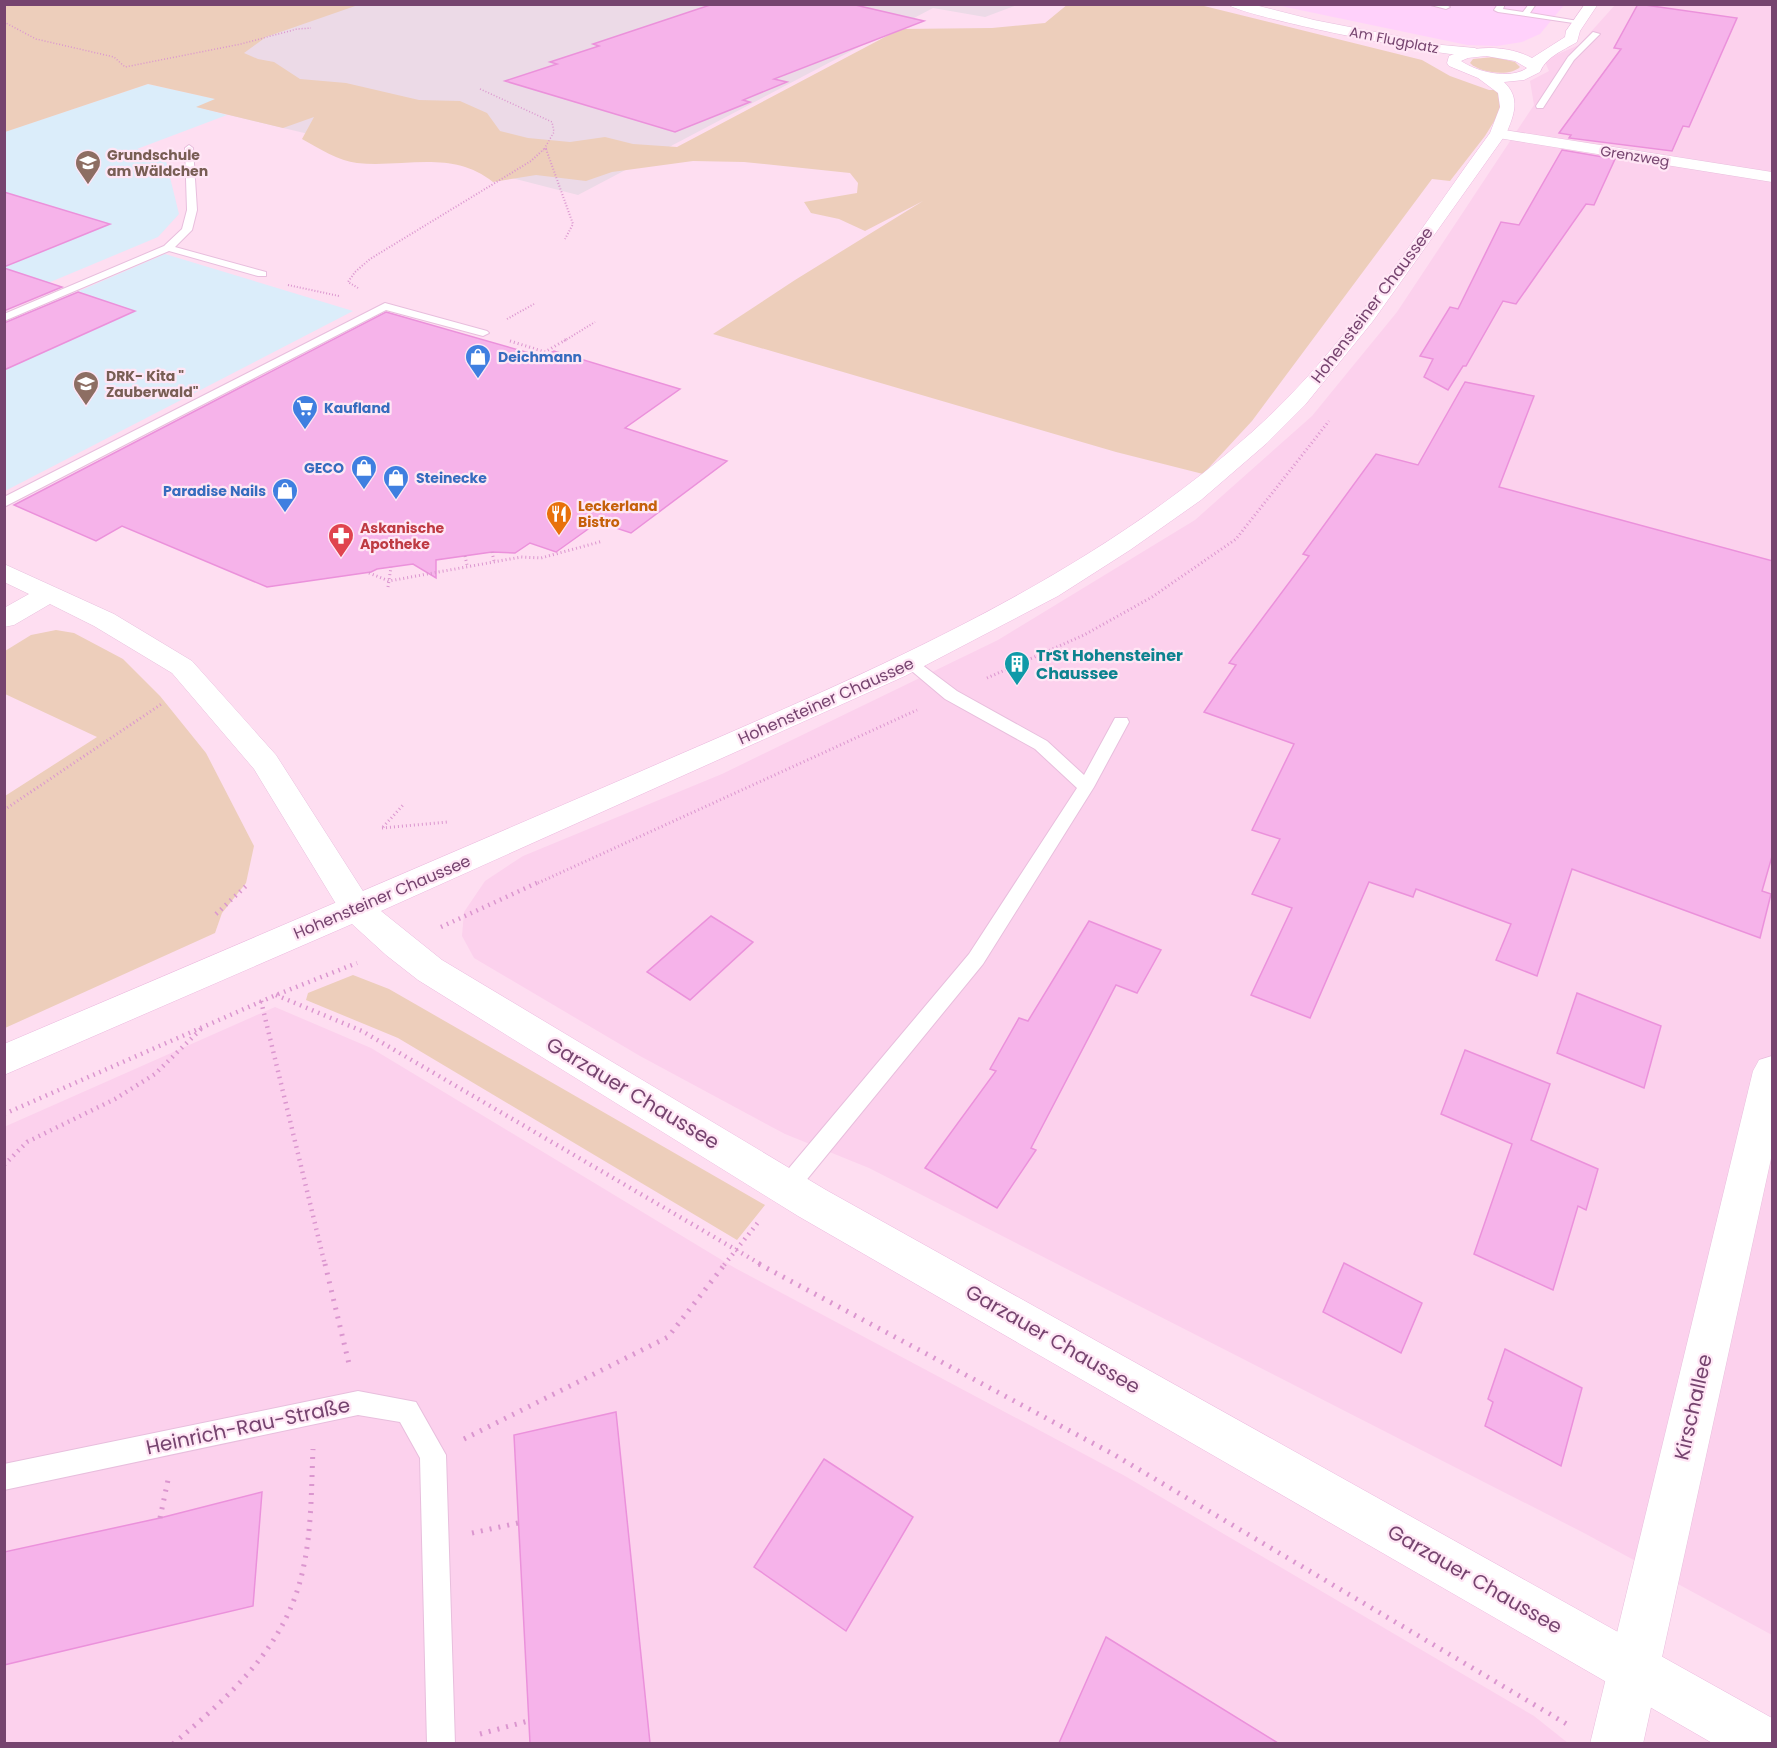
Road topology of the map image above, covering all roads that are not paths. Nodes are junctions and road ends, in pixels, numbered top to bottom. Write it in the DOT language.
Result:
graph roads {
  1 [pos="1233,4"];
  2 [pos="1430,4"];
  3 [pos="1502,4"];
  4 [pos="1533,4"];
  5 [pos="1592,4"];
  6 [pos="1446,7"];
  7 [pos="1497,14"];
  8 [pos="1525,14"];
  9 [pos="1314,24"];
  10 [pos="1577,27"];
  11 [pos="1596,34"];
  12 [pos="1474,52"];
  13 [pos="1497,53"];
  14 [pos="1454,63"];
  15 [pos="1530,70"];
  16 [pos="1483,75"];
  17 [pos="1540,106"];
  18 [pos="1498,134"];
  19 [pos="189,148"];
  20 [pos="1773,177"];
  21 [pos="168,248"];
  22 [pos="262,274"];
  23 [pos="4,318"];
  24 [pos="483,333"];
  25 [pos="4,503"];
  26 [pos="4,572"];
  27 [pos="49,594"];
  28 [pos="4,619"];
  29 [pos="912,664"];
  30 [pos="1120,722"];
  31 [pos="1086,787"];
  32 [pos="356,908"];
  33 [pos="4,1060"];
  34 [pos="1773,1071"];
  35 [pos="787,1187"];
  36 [pos="4,1477"];
  37 [pos="1632,1668"];
  38 [pos="1598,1737"];
  39 [pos="441,1743"];
  40 [pos="1766,1743"];
  1 -- 9 [label="main road, Am Flugplatz"];
  2 -- 6 [label="lane"];
  3 -- 8 [label="lane"];
  4 -- 8 [label="lane"];
  5 -- 10 [label="main road"];
  7 -- 8 [label="lane"];
  8 -- 10 [label="lane"];
  9 -- 12 [label="main road, Am Flugplatz"];
  9 -- 14 [label="main road, Am Flugplatz"];
  10 -- 13 [label="main road"];
  10 -- 15 [label="main road"];
  11 -- 17 [label="lane"];
  12 -- 13 [label="main road, Am Flugplatz"];
  12 -- 14 [label="main road"];
  13 -- 15 [label="main road"];
  14 -- 16 [label="main road, Am Flugplatz"];
  15 -- 16 [label="main road"];
  15 -- 18 [label="main road, Hohensteiner Chaussee"];
  16 -- 18 [label="main road, Hohensteiner Chaussee"];
  18 -- 20 [label="main road, Grenzweg"];
  18 -- 29 [label="main road, Hohensteiner Chaussee"];
  19 -- 21 [label="lane"];
  21 -- 22 [label="lane"];
  21 -- 23 [label="lane"];
  24 -- 25 [label="lane"];
  26 -- 27 [label="main road, Garzauer Chaussee"];
  27 -- 28 [label="main road"];
  27 -- 32 [label="main road, Garzauer Chaussee"];
  29 -- 31 [label="lane"];
  29 -- 32 [label="main road, Hohensteiner Chaussee"];
  30 -- 31 [label="lane"];
  31 -- 35 [label="lane"];
  32 -- 33 [label="main road, Hohensteiner Chaussee"];
  32 -- 35 [label="main road, Garzauer Chaussee"];
  34 -- 37 [label="main road, Kirschallee"];
  35 -- 37 [label="main road, Garzauer Chaussee"];
  36 -- 39 [label="lane, Heinrich-Rau-Straße"];
  37 -- 38 [label="main road, Kirschallee"];
  37 -- 40 [label="main road, Garzauer Chaussee"];
}
